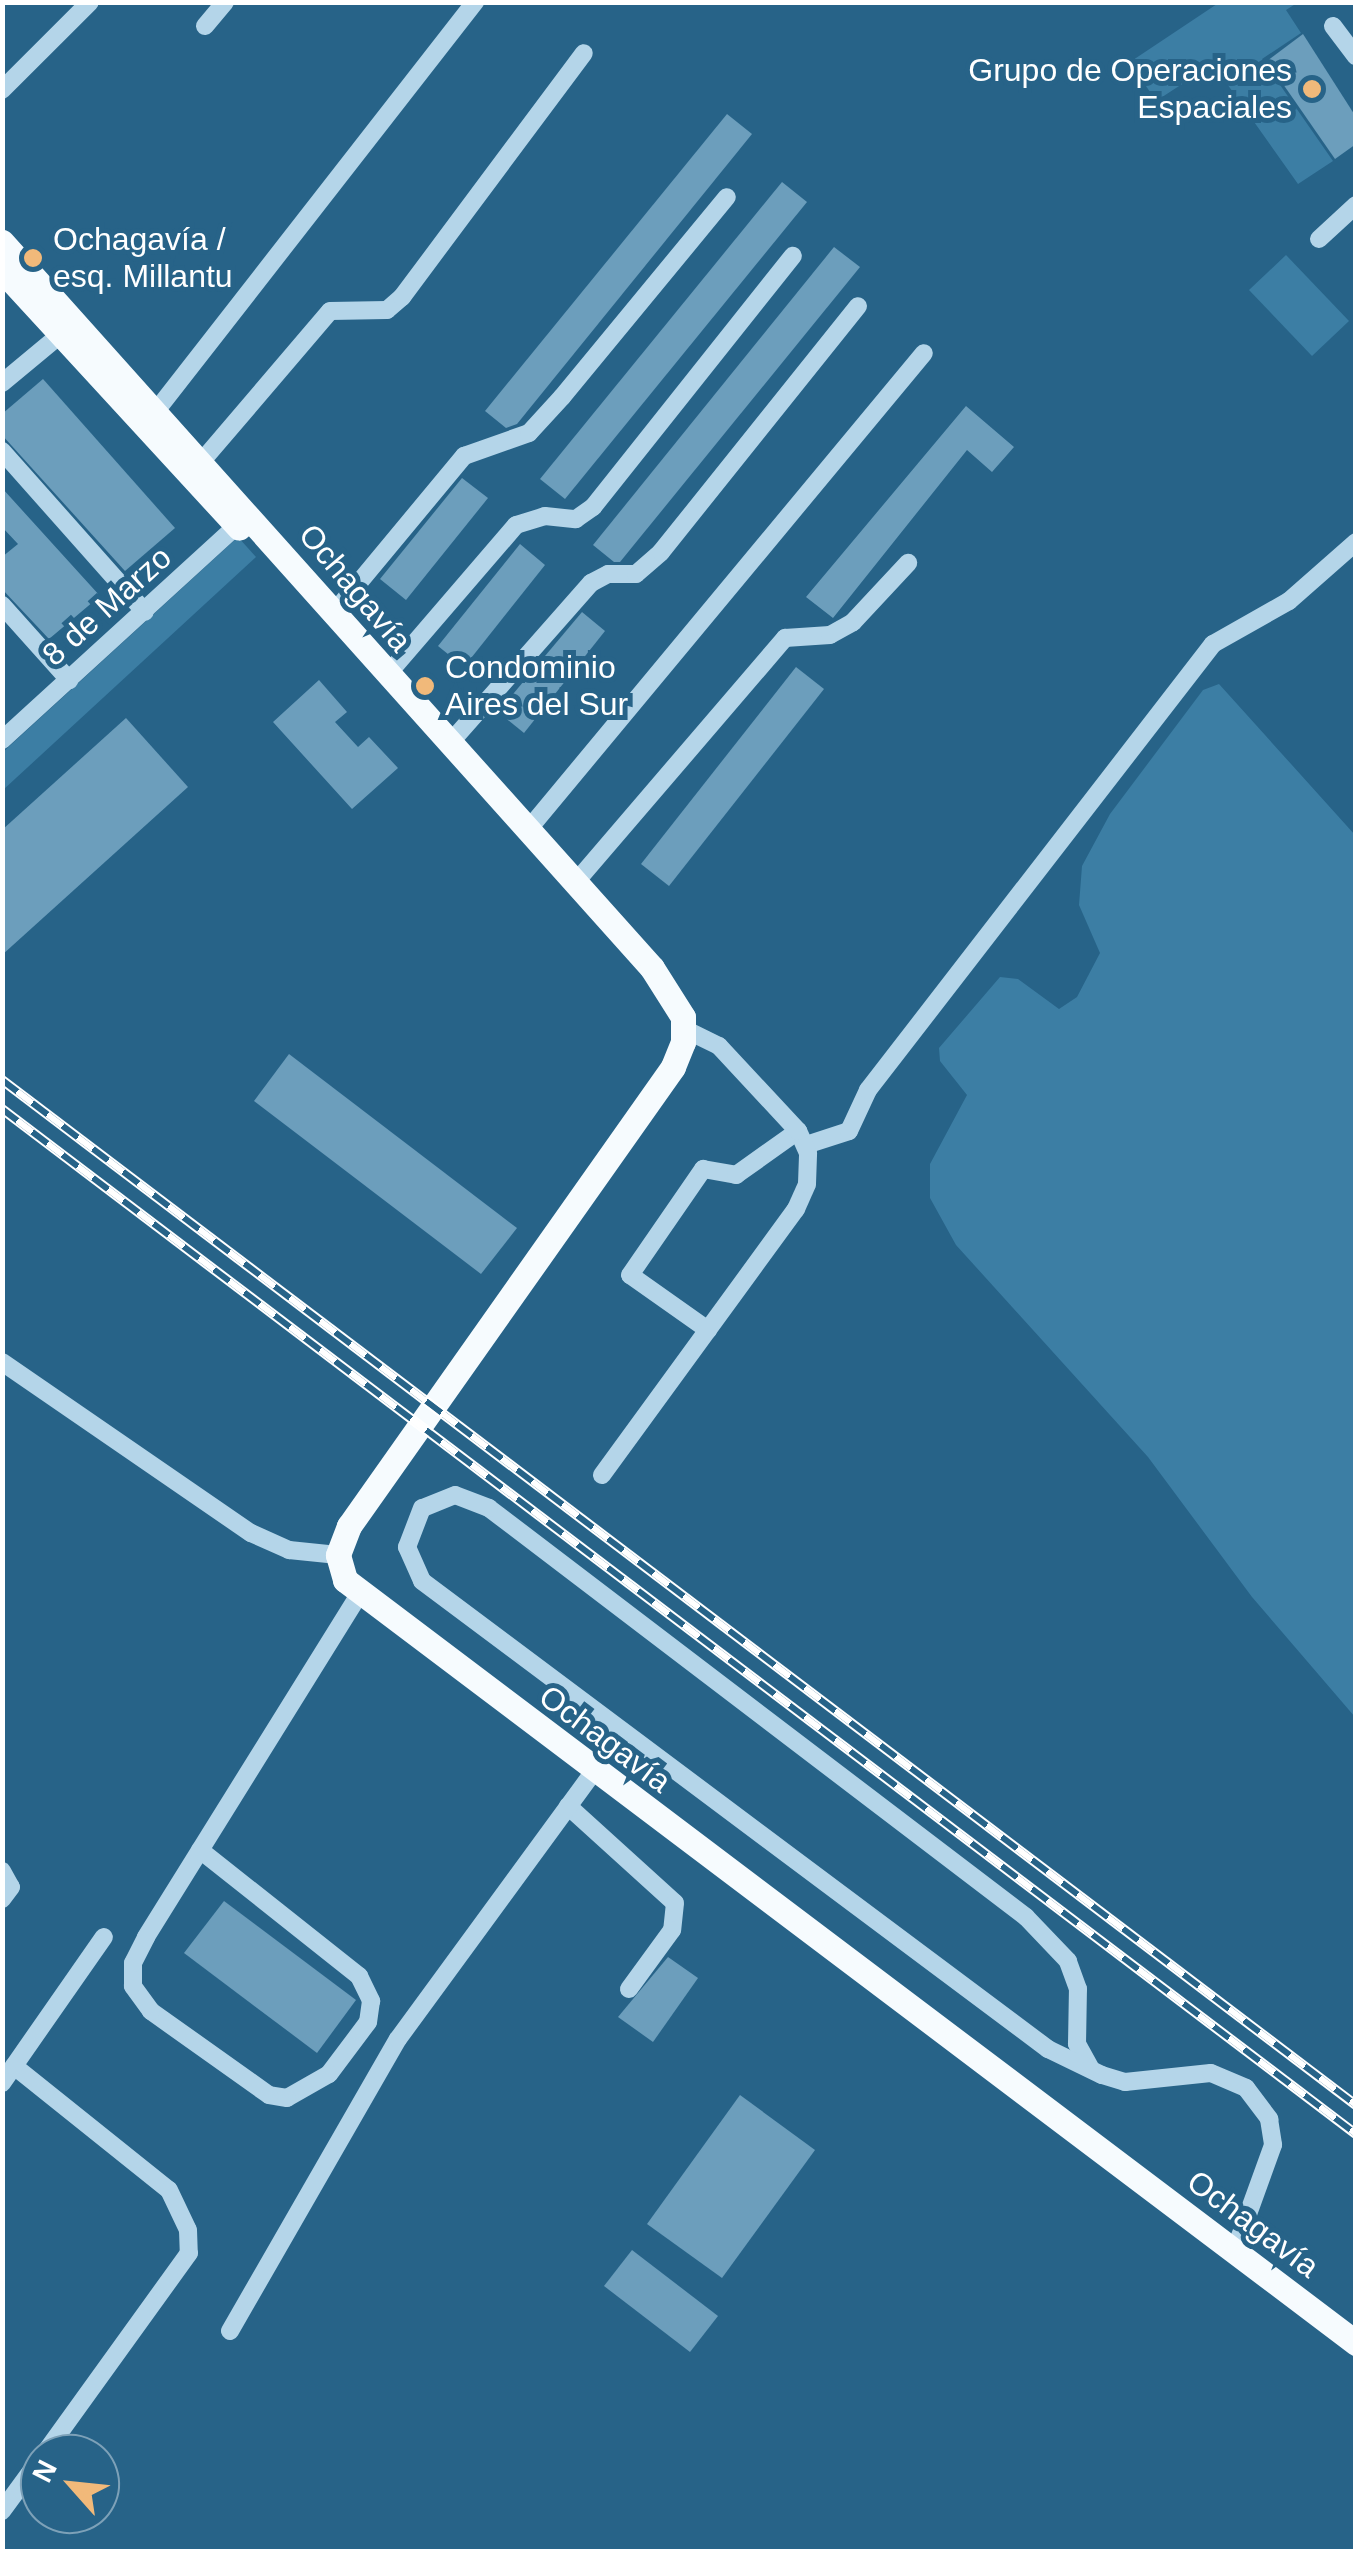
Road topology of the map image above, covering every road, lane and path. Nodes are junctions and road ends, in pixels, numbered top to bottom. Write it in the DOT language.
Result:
graph roads {
  1 [pos="90,2"];
  2 [pos="225,2"];
  3 [pos="476,2"];
  4 [pos="205,26"];
  5 [pos="1333,26"];
  6 [pos="584,53"];
  7 [pos="1356,56"];
  8 [pos="2,90"];
  9 [pos="727,197"];
  10 [pos="1356,205"];
  11 [pos="1319,239"];
  12 [pos="2,242"];
  13 [pos="793,256"];
  14 [pos="2,270"];
  15 [pos="858,306"];
  16 [pos="69,328"];
  17 [pos="924,353"];
  18 [pos="2,384"];
  19 [pos="156,410"];
  20 [pos="2,452"];
  21 [pos="202,461"];
  22 [pos="243,520"];
  23 [pos="1356,542"];
  24 [pos="908,563"];
  25 [pos="2,605"];
  26 [pos="145,612"];
  27 [pos="332,615"];
  28 [pos="387,675"];
  29 [pos="70,680"];
  30 [pos="2,740"];
  31 [pos="449,744"];
  32 [pos="527,831"];
  33 [pos="575,883"];
  34 [pos="684,1029"];
  35 [pos="802,1138"];
  36 [pos="708,1330"];
  37 [pos="2,1362"];
  38 [pos="602,1474"];
  39 [pos="338,1556"];
  40 [pos="359,1595"];
  41 [pos="594,1771"];
  42 [pos="568,1806"];
  43 [pos="200,1850"];
  44 [pos="2,1871"];
  45 [pos="2,1899"];
  46 [pos="104,1937"];
  47 [pos="628,1989"];
  48 [pos="14,2066"];
  49 [pos="1091,2069"];
  50 [pos="2,2083"];
  51 [pos="1235,2250"];
  52 [pos="230,2331"];
  53 [pos="1356,2344"];
  54 [pos="58,2434"];
  55 [pos="20,2487"];
  56 [pos="2,2512"];
  1 -- 8 [label="street"];
  2 -- 4 [label="street"];
  3 -- 19 [label="street"];
  5 -- 7 [label="street"];
  6 -- 21 [label="street"];
  9 -- 27 [label="street"];
  10 -- 11 [label="street"];
  12 -- 16 [label="main road"];
  13 -- 28 [label="street"];
  14 -- 16 [label="main road"];
  15 -- 31 [label="street"];
  16 -- 18 [label="street"];
  16 -- 19 [label="main road"];
  16 -- 22 [label="main road"];
  17 -- 32 [label="street"];
  19 -- 21 [label="main road"];
  20 -- 26 [label="street"];
  21 -- 22 [label="main road"];
  22 -- 26 [label="street, 8 de Marzo"];
  22 -- 27 [label="main road, Ochagavía"];
  23 -- 35 [label="street"];
  24 -- 33 [label="street"];
  25 -- 29 [label="street"];
  26 -- 29 [label="street, 8 de Marzo"];
  27 -- 28 [label="main road, Ochagavía"];
  28 -- 31 [label="main road, Ochagavía"];
  29 -- 30 [label="street, 8 de Marzo"];
  31 -- 32 [label="main road, Ochagavía"];
  32 -- 33 [label="main road, Ochagavía"];
  33 -- 34 [label="main road, Ochagavía"];
  34 -- 35 [label="street"];
  34 -- 39 [label="main road"];
  35 -- 36 [label="street"];
  35 -- 36 [label="street"];
  36 -- 38 [label="street"];
  37 -- 39 [label="street"];
  39 -- 40 [label="main road, Ochagavía"];
  40 -- 41 [label="main road, Ochagavía"];
  40 -- 43 [label="street"];
  41 -- 42 [label="street"];
  41 -- 51 [label="main road, Ochagavía"];
  42 -- 47 [label="street"];
  42 -- 52 [label="street"];
  43 -- 43 [label="street"];
  44 -- 45 [label="street"];
  46 -- 48 [label="street"];
  48 -- 50 [label="street"];
  48 -- 54 [label="street"];
  49 -- 49 [label="street"];
  49 -- 51 [label="street"];
  51 -- 53 [label="main road, Ochagavía"];
  55 -- 56 [label="street"];
}
